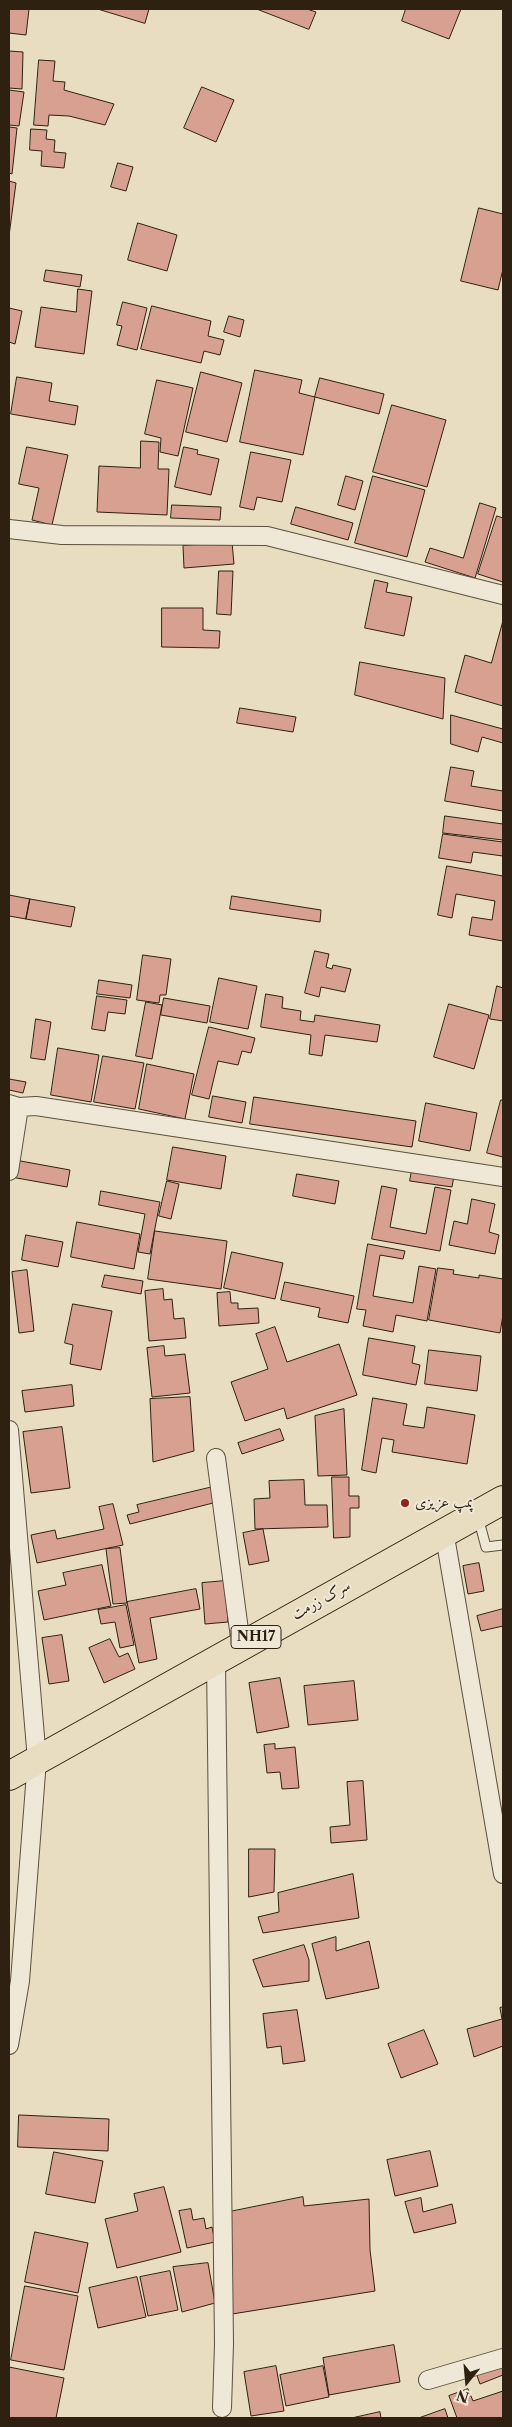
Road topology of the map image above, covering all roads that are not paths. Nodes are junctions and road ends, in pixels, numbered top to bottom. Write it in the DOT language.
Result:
graph roads {
  1 [pos="9,529"];
  2 [pos="503,595"];
  3 [pos="14,1106"];
  4 [pos="9,1171"];
  5 [pos="503,1177"];
  6 [pos="9,1430"];
  7 [pos="216,1458"];
  8 [pos="503,1500"];
  9 [pos="477,1514"];
  10 [pos="444,1531"];
  11 [pos="503,1545"];
  12 [pos="241,1645"];
  13 [pos="216,1660"];
  14 [pos="37,1760"];
  15 [pos="9,1776"];
  16 [pos="503,1874"];
  17 [pos="9,2045"];
  18 [pos="503,2358"];
  19 [pos="428,2380"];
  20 [pos="222,2408"];
  1 -- 2 [label="street"];
  3 -- 4 [label="street"];
  3 -- 5 [label="street"];
  6 -- 14 [label="street"];
  7 -- 12 [label="street"];
  8 -- 9 [label="highway, سرک زرمت / NH17"];
  9 -- 10 [label="highway, سرک زرمت / NH17"];
  9 -- 11 [label="lane"];
  10 -- 12 [label="highway, سرک زرمت / NH17"];
  10 -- 16 [label="street"];
  12 -- 13 [label="highway, سرک زرمت / NH17"];
  13 -- 14 [label="highway, سرک زرمت / NH17"];
  13 -- 20 [label="street"];
  14 -- 15 [label="highway, سرک زرمت / NH17"];
  14 -- 17 [label="street"];
  18 -- 19 [label="street"];
}
